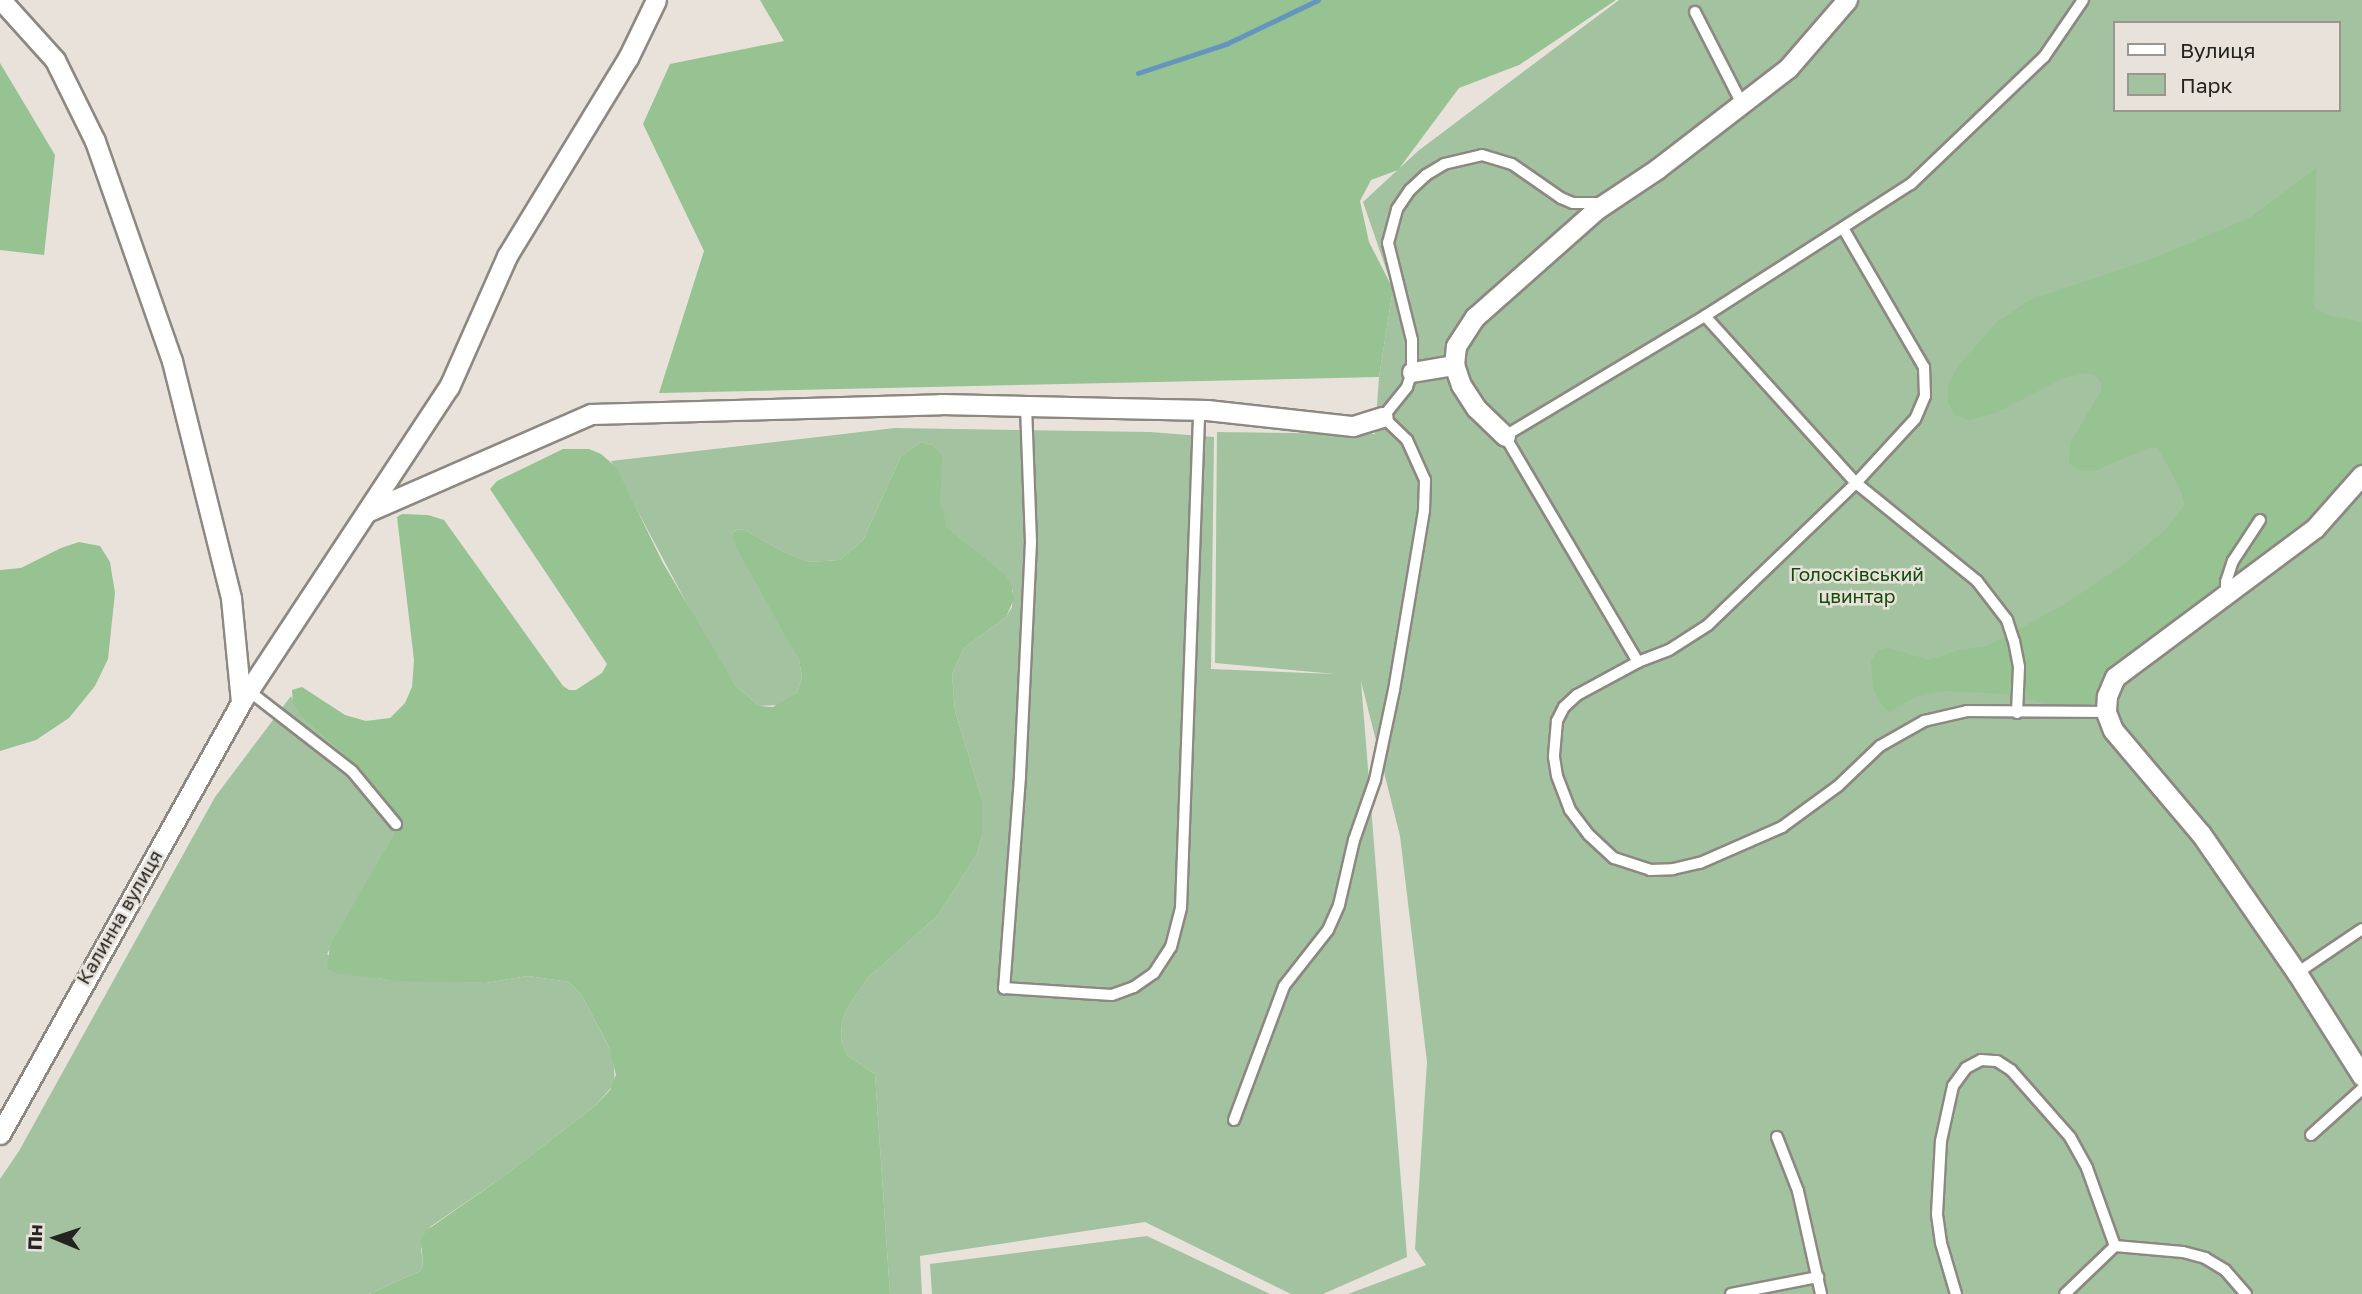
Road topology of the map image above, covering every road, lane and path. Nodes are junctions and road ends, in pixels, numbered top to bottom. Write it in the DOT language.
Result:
graph roads {
  1 [pos="1,0"];
  2 [pos="656,0"];
  3 [pos="1847,0"];
  4 [pos="2083,0"];
  5 [pos="1695,12"];
  6 [pos="1742,105"];
  7 [pos="1610,201"];
  8 [pos="1843,228"];
  9 [pos="1705,316"];
  10 [pos="1454,365"];
  11 [pos="1412,372"];
  12 [pos="1027,407"];
  13 [pos="1199,410"];
  14 [pos="1383,417"];
  15 [pos="1505,436"];
  16 [pos="2362,475"];
  17 [pos="1856,483"];
  18 [pos="369,511"];
  19 [pos="2260,520"];
  20 [pos="2226,593"];
  21 [pos="1638,662"];
  22 [pos="245,697"];
  23 [pos="2106,712"];
  24 [pos="2017,713"];
  25 [pos="396,824"];
  26 [pos="2362,929"];
  27 [pos="2297,973"];
  28 [pos="2362,1076"];
  29 [pos="2362,1089"];
  30 [pos="1234,1121"];
  31 [pos="0,1134"];
  32 [pos="2311,1135"];
  33 [pos="1777,1137"];
  34 [pos="2115,1246"];
  35 [pos="1818,1277"];
  36 [pos="1731,1294"];
  37 [pos="1822,1294"];
  38 [pos="1956,1294"];
  39 [pos="2065,1294"];
  40 [pos="2246,1294"];
  1 -- 22 [label="street"];
  2 -- 18 [label="street, Калинна вулиця"];
  3 -- 6 [label="street"];
  4 -- 8 [label="lane"];
  5 -- 6 [label="lane"];
  6 -- 7 [label="street"];
  7 -- 10 [label="street"];
  7 -- 11 [label="lane"];
  8 -- 9 [label="lane"];
  8 -- 17 [label="lane"];
  9 -- 15 [label="lane"];
  9 -- 17 [label="lane"];
  10 -- 11 [label="street"];
  10 -- 15 [label="street"];
  11 -- 14 [label="lane"];
  12 -- 13 [label="street"];
  12 -- 13 [label="lane"];
  12 -- 18 [label="street"];
  13 -- 14 [label="street"];
  14 -- 30 [label="lane"];
  15 -- 21 [label="lane"];
  16 -- 20 [label="street"];
  17 -- 21 [label="lane"];
  17 -- 24 [label="lane"];
  18 -- 22 [label="street, Калинна вулиця"];
  19 -- 20 [label="lane"];
  20 -- 23 [label="street"];
  21 -- 24 [label="lane"];
  22 -- 25 [label="lane"];
  22 -- 31 [label="street, Калинна вулиця"];
  23 -- 24 [label="lane"];
  23 -- 27 [label="street"];
  26 -- 27 [label="lane"];
  27 -- 28 [label="street"];
  29 -- 32 [label="lane"];
  33 -- 35 [label="lane"];
  34 -- 38 [label="lane"];
  34 -- 39 [label="lane"];
  34 -- 40 [label="lane"];
  35 -- 36 [label="lane"];
  35 -- 37 [label="lane"];
}
